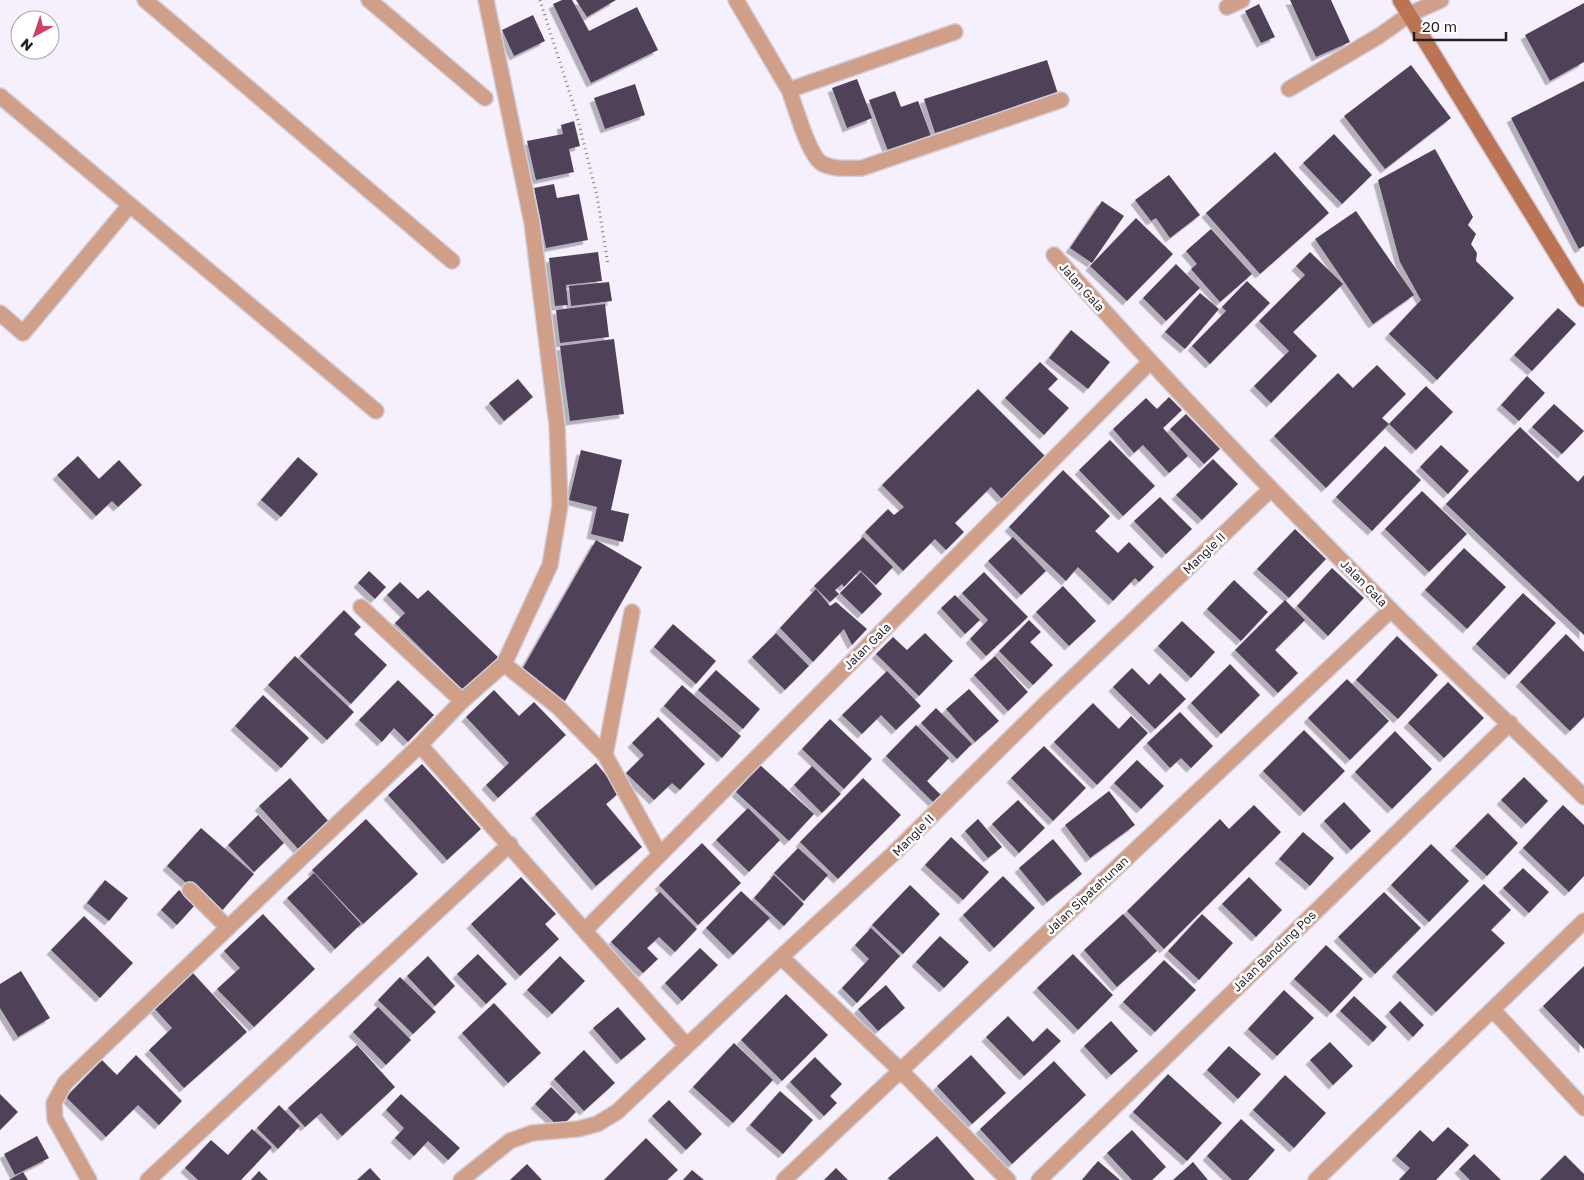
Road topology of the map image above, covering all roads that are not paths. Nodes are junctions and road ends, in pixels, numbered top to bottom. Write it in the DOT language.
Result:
graph roads {
  1 [pos="145,0"];
  2 [pos="369,0"];
  3 [pos="486,0"];
  4 [pos="736,0"];
  5 [pos="1242,0"];
  6 [pos="1400,0"];
  7 [pos="1441,0"];
  8 [pos="1227,7"];
  9 [pos="1410,14"];
  10 [pos="955,32"];
  11 [pos="1289,89"];
  12 [pos="789,90"];
  13 [pos="0,96"];
  14 [pos="485,98"];
  15 [pos="1061,100"];
  16 [pos="130,205"];
  17 [pos="1054,255"];
  18 [pos="452,261"];
  19 [pos="1584,299"];
  20 [pos="0,313"];
  21 [pos="1149,363"];
  22 [pos="376,411"];
  23 [pos="1271,489"];
  24 [pos="361,607"];
  25 [pos="1392,610"];
  26 [pos="632,612"];
  27 [pos="504,664"];
  28 [pos="462,701"];
  29 [pos="1510,723"];
  30 [pos="420,744"];
  31 [pos="606,755"];
  32 [pos="1584,797"];
  33 [pos="510,844"];
  34 [pos="659,853"];
  35 [pos="190,890"];
  36 [pos="1584,921"];
  37 [pos="228,928"];
  38 [pos="585,930"];
  39 [pos="781,957"];
  40 [pos="1493,1010"];
  41 [pos="686,1044"];
  42 [pos="900,1070"];
  43 [pos="1584,1108"];
  44 [pos="89,1180"];
  45 [pos="148,1180"];
  46 [pos="461,1180"];
  47 [pos="784,1180"];
  48 [pos="1008,1180"];
  49 [pos="1039,1180"];
  50 [pos="1316,1180"];
  1 -- 18 [label="street"];
  2 -- 14 [label="street"];
  3 -- 27 [label="street"];
  4 -- 12 [label="street"];
  5 -- 8 [label="street"];
  6 -- 9 [label="main road"];
  7 -- 9 [label="street"];
  9 -- 11 [label="street"];
  9 -- 19 [label="main road"];
  10 -- 12 [label="street"];
  12 -- 15 [label="street"];
  13 -- 16 [label="street"];
  16 -- 20 [label="street"];
  16 -- 22 [label="street"];
  17 -- 21 [label="street, Jalan Gala"];
  21 -- 23 [label="street, Jalan Gala"];
  21 -- 34 [label="street, Jalan Gala"];
  23 -- 25 [label="street, Jalan Gala"];
  23 -- 39 [label="street, Mangle II"];
  24 -- 28 [label="street"];
  25 -- 29 [label="street, Jalan Gala"];
  25 -- 42 [label="street, Jalan Sipatahunan"];
  26 -- 31 [label="street"];
  27 -- 28 [label="street"];
  27 -- 31 [label="street"];
  28 -- 30 [label="street"];
  29 -- 32 [label="street, Jalan Gala"];
  29 -- 49 [label="street, Jalan Bandung Pos"];
  30 -- 33 [label="street"];
  30 -- 37 [label="street"];
  31 -- 34 [label="street"];
  33 -- 38 [label="street"];
  33 -- 45 [label="street"];
  34 -- 38 [label="street, Jalan Gala"];
  35 -- 37 [label="street"];
  36 -- 40 [label="street"];
  37 -- 44 [label="street"];
  38 -- 41 [label="street"];
  39 -- 41 [label="street, Mangle II"];
  39 -- 42 [label="street"];
  40 -- 43 [label="street"];
  40 -- 50 [label="street"];
  41 -- 46 [label="street, Mangle II"];
  42 -- 47 [label="street, Jalan Sipatahunan"];
  42 -- 48 [label="street"];
}
